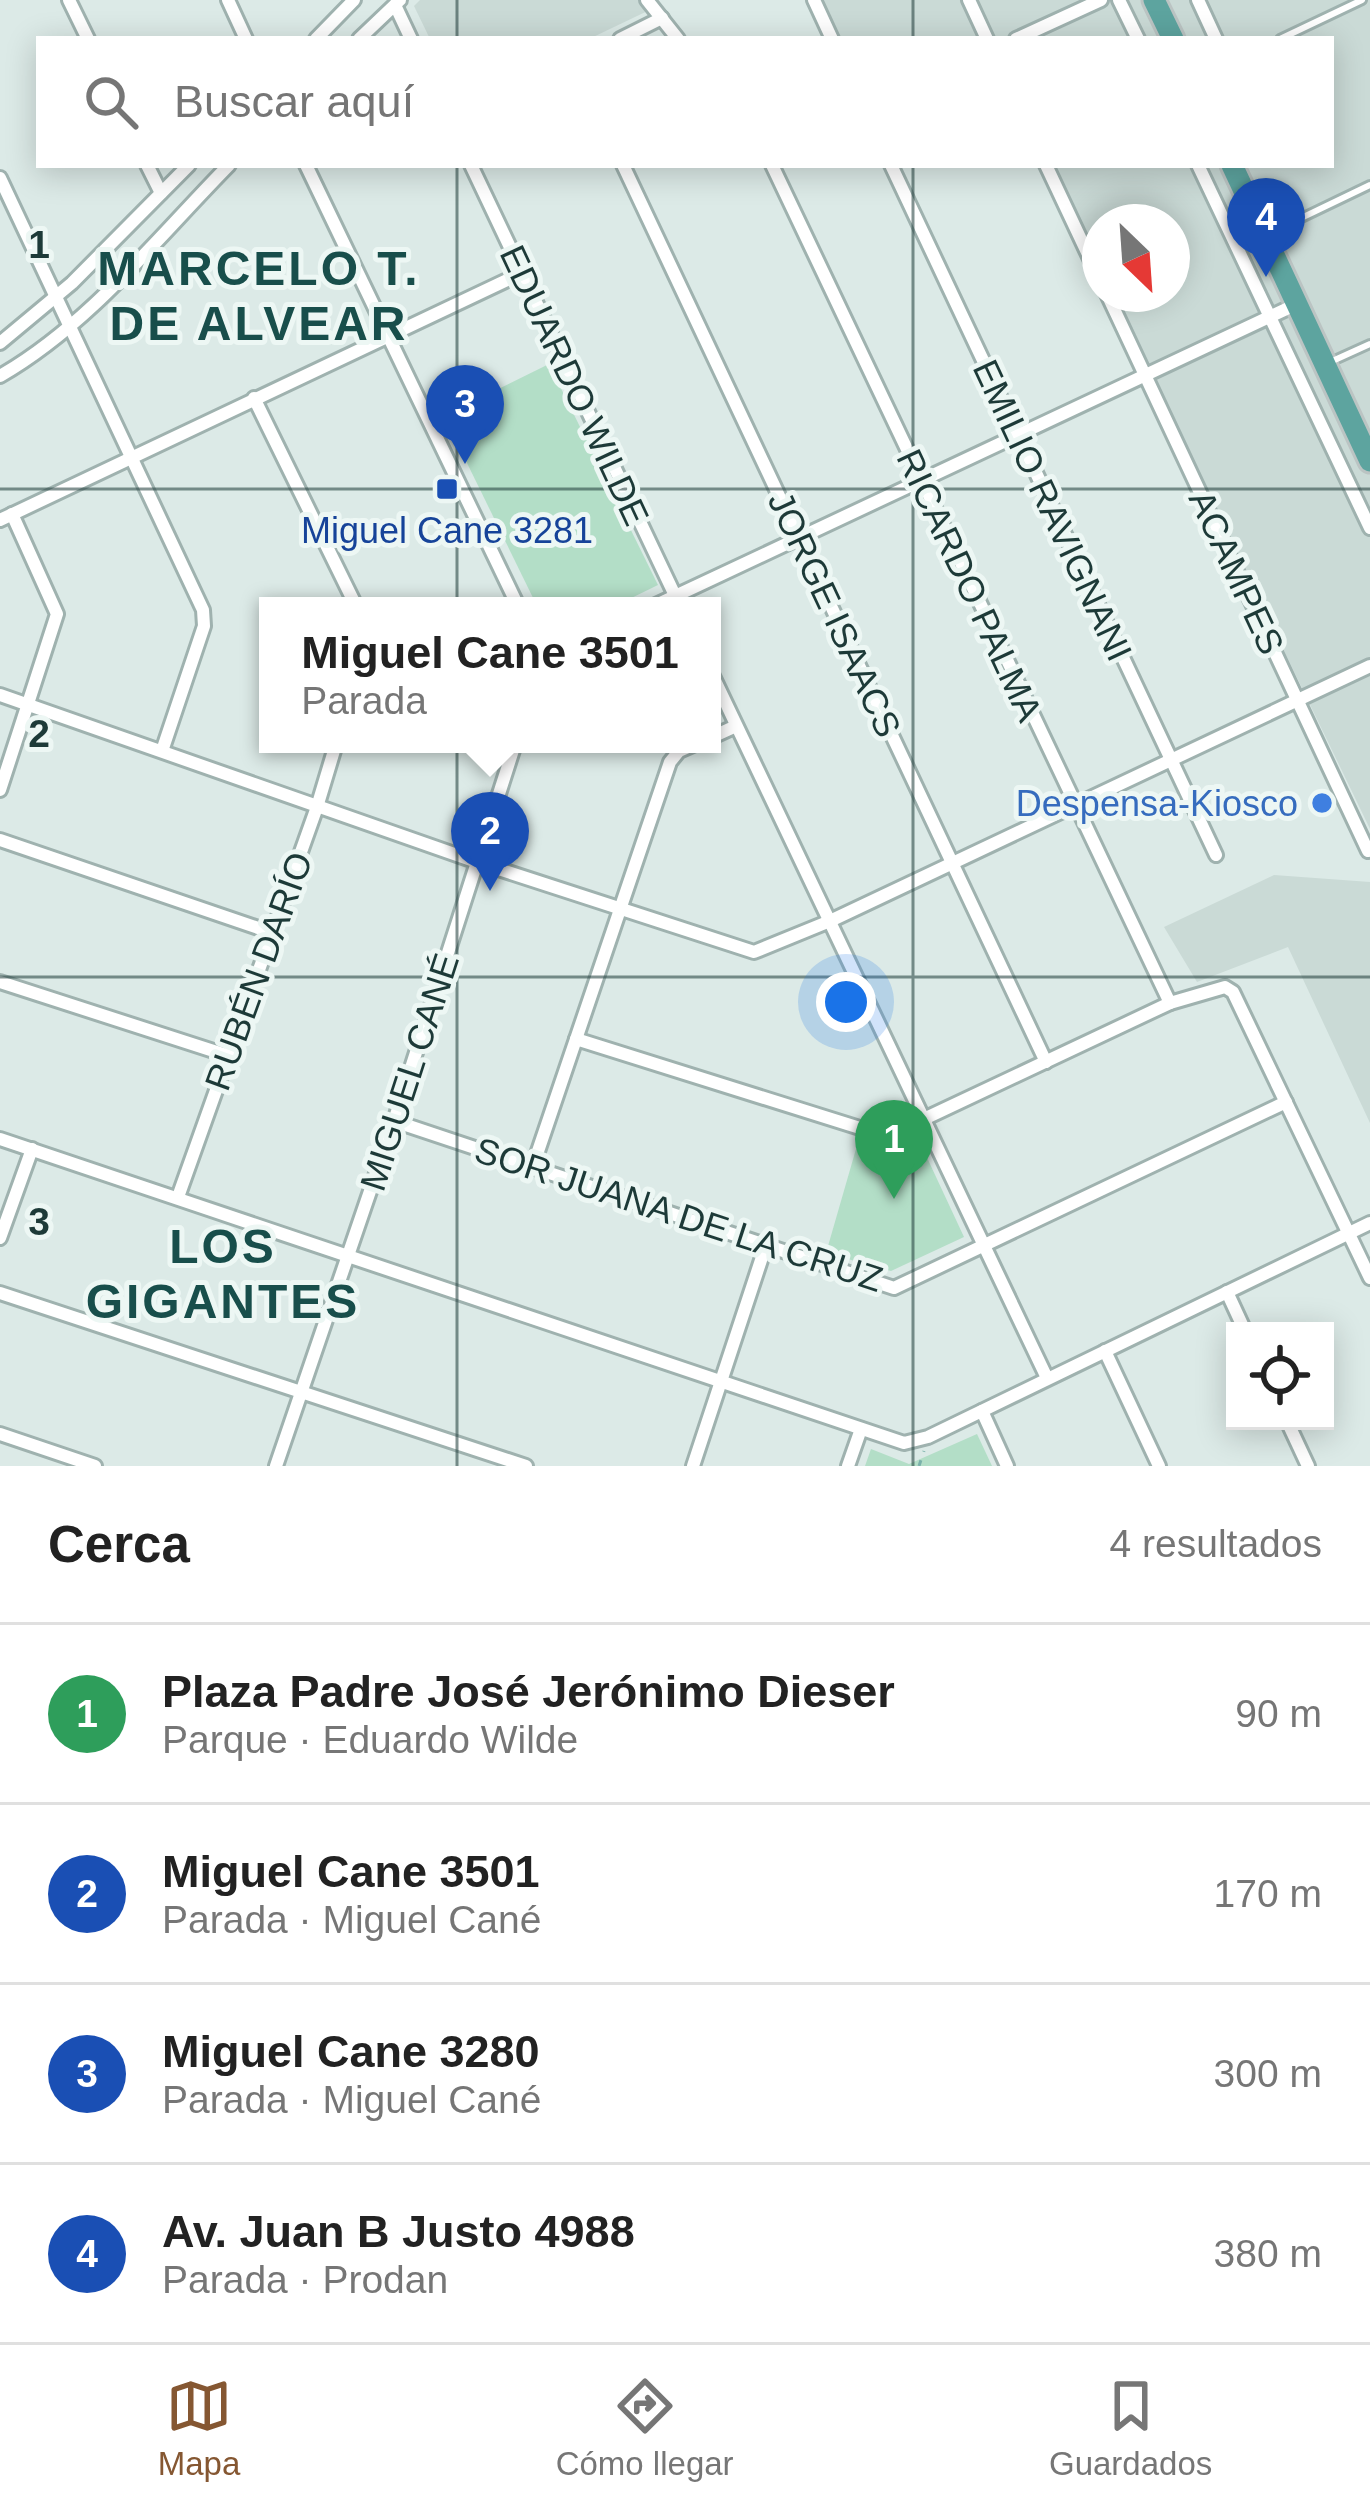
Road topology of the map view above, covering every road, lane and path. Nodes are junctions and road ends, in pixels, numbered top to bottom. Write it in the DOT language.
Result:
graph roads {
  1 [pos="69,0"];
  2 [pos="228,0"];
  3 [pos="354,0"];
  4 [pos="647,0"];
  5 [pos="814,0"];
  6 [pos="969,0"];
  7 [pos="1101,0"];
  8 [pos="1119,0"];
  9 [pos="1154,0"];
  10 [pos="1198,0"];
  11 [pos="1362,0"];
  12 [pos="397,3"];
  13 [pos="662,18"];
  14 [pos="87,36"];
  15 [pos="245,36"];
  16 [pos="319,36"];
  17 [pos="362,36"];
  18 [pos="410,36"];
  19 [pos="626,36"];
  20 [pos="676,36"];
  21 [pos="831,36"];
  22 [pos="986,36"];
  23 [pos="1023,36"];
  24 [pos="1137,36"];
  25 [pos="1172,36"];
  26 [pos="1215,36"];
  27 [pos="1286,36"];
  28 [pos="149,168"];
  29 [pos="186,168"];
  30 [pos="226,168"];
  31 [pos="307,168"];
  32 [pos="472,168"];
  33 [pos="624,168"];
  34 [pos="773,168"];
  35 [pos="892,168"];
  36 [pos="1047,168"];
  37 [pos="1199,168"];
  38 [pos="1237,168"];
  39 [pos="0,178"];
  40 [pos="1370,185"];
  41 [pos="161,193"];
  42 [pos="1265,235"];
  43 [pos="1082,242"];
  44 [pos="522,273"];
  45 [pos="55,298"];
  46 [pos="1297,304"];
  47 [pos="1115,312"];
  48 [pos="1270,315"];
  49 [pos="68,326"];
  50 [pos="387,335"];
  51 [pos="0,344"];
  52 [pos="1370,344"];
  53 [pos="1325,365"];
  54 [pos="1144,375"];
  55 [pos="0,376"];
  56 [pos="254,398"];
  57 [pos="1018,435"];
  58 [pos="131,455"];
  59 [pos="1370,461"];
  60 [pos="921,481"];
  61 [pos="6,517"];
  62 [pos="1370,528"];
  63 [pos="800,538"];
  64 [pos="352,597"];
  65 [pos="514,597"];
  66 [pos="676,597"];
  67 [pos="686,597"];
  68 [pos="1370,666"];
  69 [pos="721,694"];
  70 [pos="0,695"];
  71 [pos="1297,700"];
  72 [pos="29,704"];
  73 [pos="736,726"];
  74 [pos="721,733"];
  75 [pos="162,751"];
  76 [pos="333,753"];
  77 [pos="512,753"];
  78 [pos="677,753"];
  79 [pos="1170,760"];
  80 [pos="0,790"];
  81 [pos="1073,805"];
  82 [pos="317,807"];
  83 [pos="0,840"];
  84 [pos="1368,850"];
  85 [pos="1216,855"];
  86 [pos="477,862"];
  87 [pos="952,862"];
  88 [pos="621,909"];
  89 [pos="830,921"];
  90 [pos="270,932"];
  91 [pos="0,982"];
  92 [pos="1170,1003"];
  93 [pos="576,1039"];
  94 [pos="226,1055"];
  95 [pos="1046,1062"];
  96 [pos="1286,1102"];
  97 [pos="394,1121"];
  98 [pos="923,1121"];
  99 [pos="0,1138"];
  100 [pos="32,1149"];
  101 [pos="533,1166"];
  102 [pos="178,1197"];
  103 [pos="1370,1223"];
  104 [pos="1349,1233"];
  105 [pos="0,1238"];
  106 [pos="766,1245"];
  107 [pos="982,1245"];
  108 [pos="350,1255"];
  109 [pos="1370,1279"];
  110 [pos="1227,1292"];
  111 [pos="0,1293"];
  112 [pos="1241,1322"];
  113 [pos="1106,1351"];
  114 [pos="1047,1378"];
  115 [pos="722,1382"];
  116 [pos="300,1393"];
  117 [pos="982,1411"];
  118 [pos="861,1430"];
  119 [pos="1291,1430"];
  120 [pos="0,1434"];
  121 [pos="95,1466"];
  122 [pos="276,1466"];
  123 [pos="526,1466"];
  124 [pos="693,1466"];
  125 [pos="848,1466"];
  126 [pos="1007,1466"];
  127 [pos="1159,1466"];
  128 [pos="1308,1466"];
  1 -- 14 [label="street"];
  2 -- 15 [label="street"];
  3 -- 16 [label="street"];
  4 -- 13 [label="street"];
  5 -- 21 [label="street"];
  6 -- 22 [label="street"];
  7 -- 23 [label="street"];
  8 -- 24 [label="street"];
  9 -- 25 [label="main road"];
  10 -- 26 [label="street"];
  11 -- 27 [label="lane"];
  12 -- 17 [label="street"];
  12 -- 18 [label="street"];
  13 -- 19 [label="street"];
  13 -- 20 [label="street"];
  28 -- 41 [label="street"];
  29 -- 41 [label="street"];
  30 -- 49 [label="street"];
  31 -- 50 [label="street"];
  32 -- 44 [label="street, EDUARDO WILDE"];
  33 -- 63 [label="street, JORGE ISAACS"];
  34 -- 60 [label="street, RICARDO PALMA"];
  35 -- 57 [label="street, EMILIO RAVIGNANI"];
  36 -- 43 [label="street"];
  37 -- 48 [label="street"];
  38 -- 42 [label="main road"];
  39 -- 45 [label="street"];
  40 -- 42 [label="lane"];
  41 -- 45 [label="street"];
  42 -- 46 [label="main road"];
  44 -- 50 [label="street"];
  44 -- 66 [label="street, EDUARDO WILDE"];
  45 -- 49 [label="street"];
  45 -- 51 [label="street"];
  46 -- 48 [label="street"];
  46 -- 53 [label="main road"];
  47 -- 54 [label="street, ACAMPES"];
  48 -- 54 [label="street"];
  48 -- 62 [label="street"];
  49 -- 55 [label="street"];
  49 -- 58 [label="street"];
  50 -- 56 [label="street"];
  50 -- 65 [label="street"];
  52 -- 53 [label="lane"];
  53 -- 59 [label="main road"];
  54 -- 57 [label="street"];
  54 -- 71 [label="street, ACAMPES"];
  56 -- 58 [label="street"];
  56 -- 64 [label="street"];
  57 -- 60 [label="street"];
  57 -- 79 [label="street, EMILIO RAVIGNANI"];
  58 -- 61 [label="street"];
  58 -- 75 [label="street"];
  60 -- 63 [label="street"];
  60 -- 81 [label="street, RICARDO PALMA"];
  61 -- 72 [label="street"];
  63 -- 67 [label="street"];
  63 -- 87 [label="street, JORGE ISAACS"];
  68 -- 71 [label="street"];
  69 -- 73 [label="street"];
  70 -- 72 [label="street"];
  71 -- 79 [label="street"];
  71 -- 84 [label="street, ACAMPES"];
  72 -- 75 [label="street"];
  72 -- 80 [label="street"];
  73 -- 74 [label="street"];
  73 -- 89 [label="street"];
  75 -- 82 [label="street"];
  76 -- 82 [label="street, RUBÉN DARÍO"];
  77 -- 86 [label="street, MIGUEL CANÉ"];
  78 -- 88 [label="street"];
  79 -- 81 [label="street"];
  79 -- 85 [label="street, EMILIO RAVIGNANI"];
  81 -- 87 [label="street"];
  81 -- 92 [label="street, RICARDO PALMA"];
  82 -- 86 [label="street"];
  82 -- 90 [label="street, RUBÉN DARÍO"];
  83 -- 90 [label="street"];
  86 -- 88 [label="street"];
  86 -- 97 [label="street, MIGUEL CANÉ"];
  87 -- 89 [label="street"];
  87 -- 95 [label="street, JORGE ISAACS"];
  88 -- 89 [label="street"];
  88 -- 93 [label="street"];
  89 -- 98 [label="street"];
  90 -- 94 [label="street, RUBÉN DARÍO"];
  91 -- 94 [label="street"];
  92 -- 95 [label="street"];
  92 -- 96 [label="street"];
  93 -- 98 [label="street"];
  93 -- 101 [label="street"];
  94 -- 102 [label="street, RUBÉN DARÍO"];
  95 -- 98 [label="street"];
  96 -- 104 [label="street"];
  96 -- 107 [label="street, SOR JUANA DE LA CRUZ"];
  97 -- 101 [label="street, SOR JUANA DE LA CRUZ"];
  97 -- 108 [label="street, MIGUEL CANÉ"];
  98 -- 107 [label="street"];
  99 -- 100 [label="street"];
  100 -- 102 [label="street"];
  100 -- 105 [label="street"];
  101 -- 106 [label="street, SOR JUANA DE LA CRUZ"];
  102 -- 108 [label="street"];
  103 -- 104 [label="street"];
  104 -- 109 [label="street"];
  104 -- 110 [label="street"];
  106 -- 107 [label="street, SOR JUANA DE LA CRUZ"];
  106 -- 115 [label="street"];
  107 -- 114 [label="street"];
  108 -- 115 [label="street"];
  108 -- 116 [label="street, MIGUEL CANÉ"];
  110 -- 112 [label="street"];
  110 -- 113 [label="street"];
  111 -- 116 [label="street"];
  113 -- 114 [label="street"];
  113 -- 127 [label="street"];
  114 -- 117 [label="street"];
  115 -- 118 [label="street"];
  115 -- 124 [label="street"];
  116 -- 122 [label="street, MIGUEL CANÉ"];
  116 -- 123 [label="street"];
  117 -- 118 [label="street"];
  117 -- 126 [label="street"];
  118 -- 125 [label="street"];
  119 -- 128 [label="street"];
  120 -- 121 [label="street"];
}
